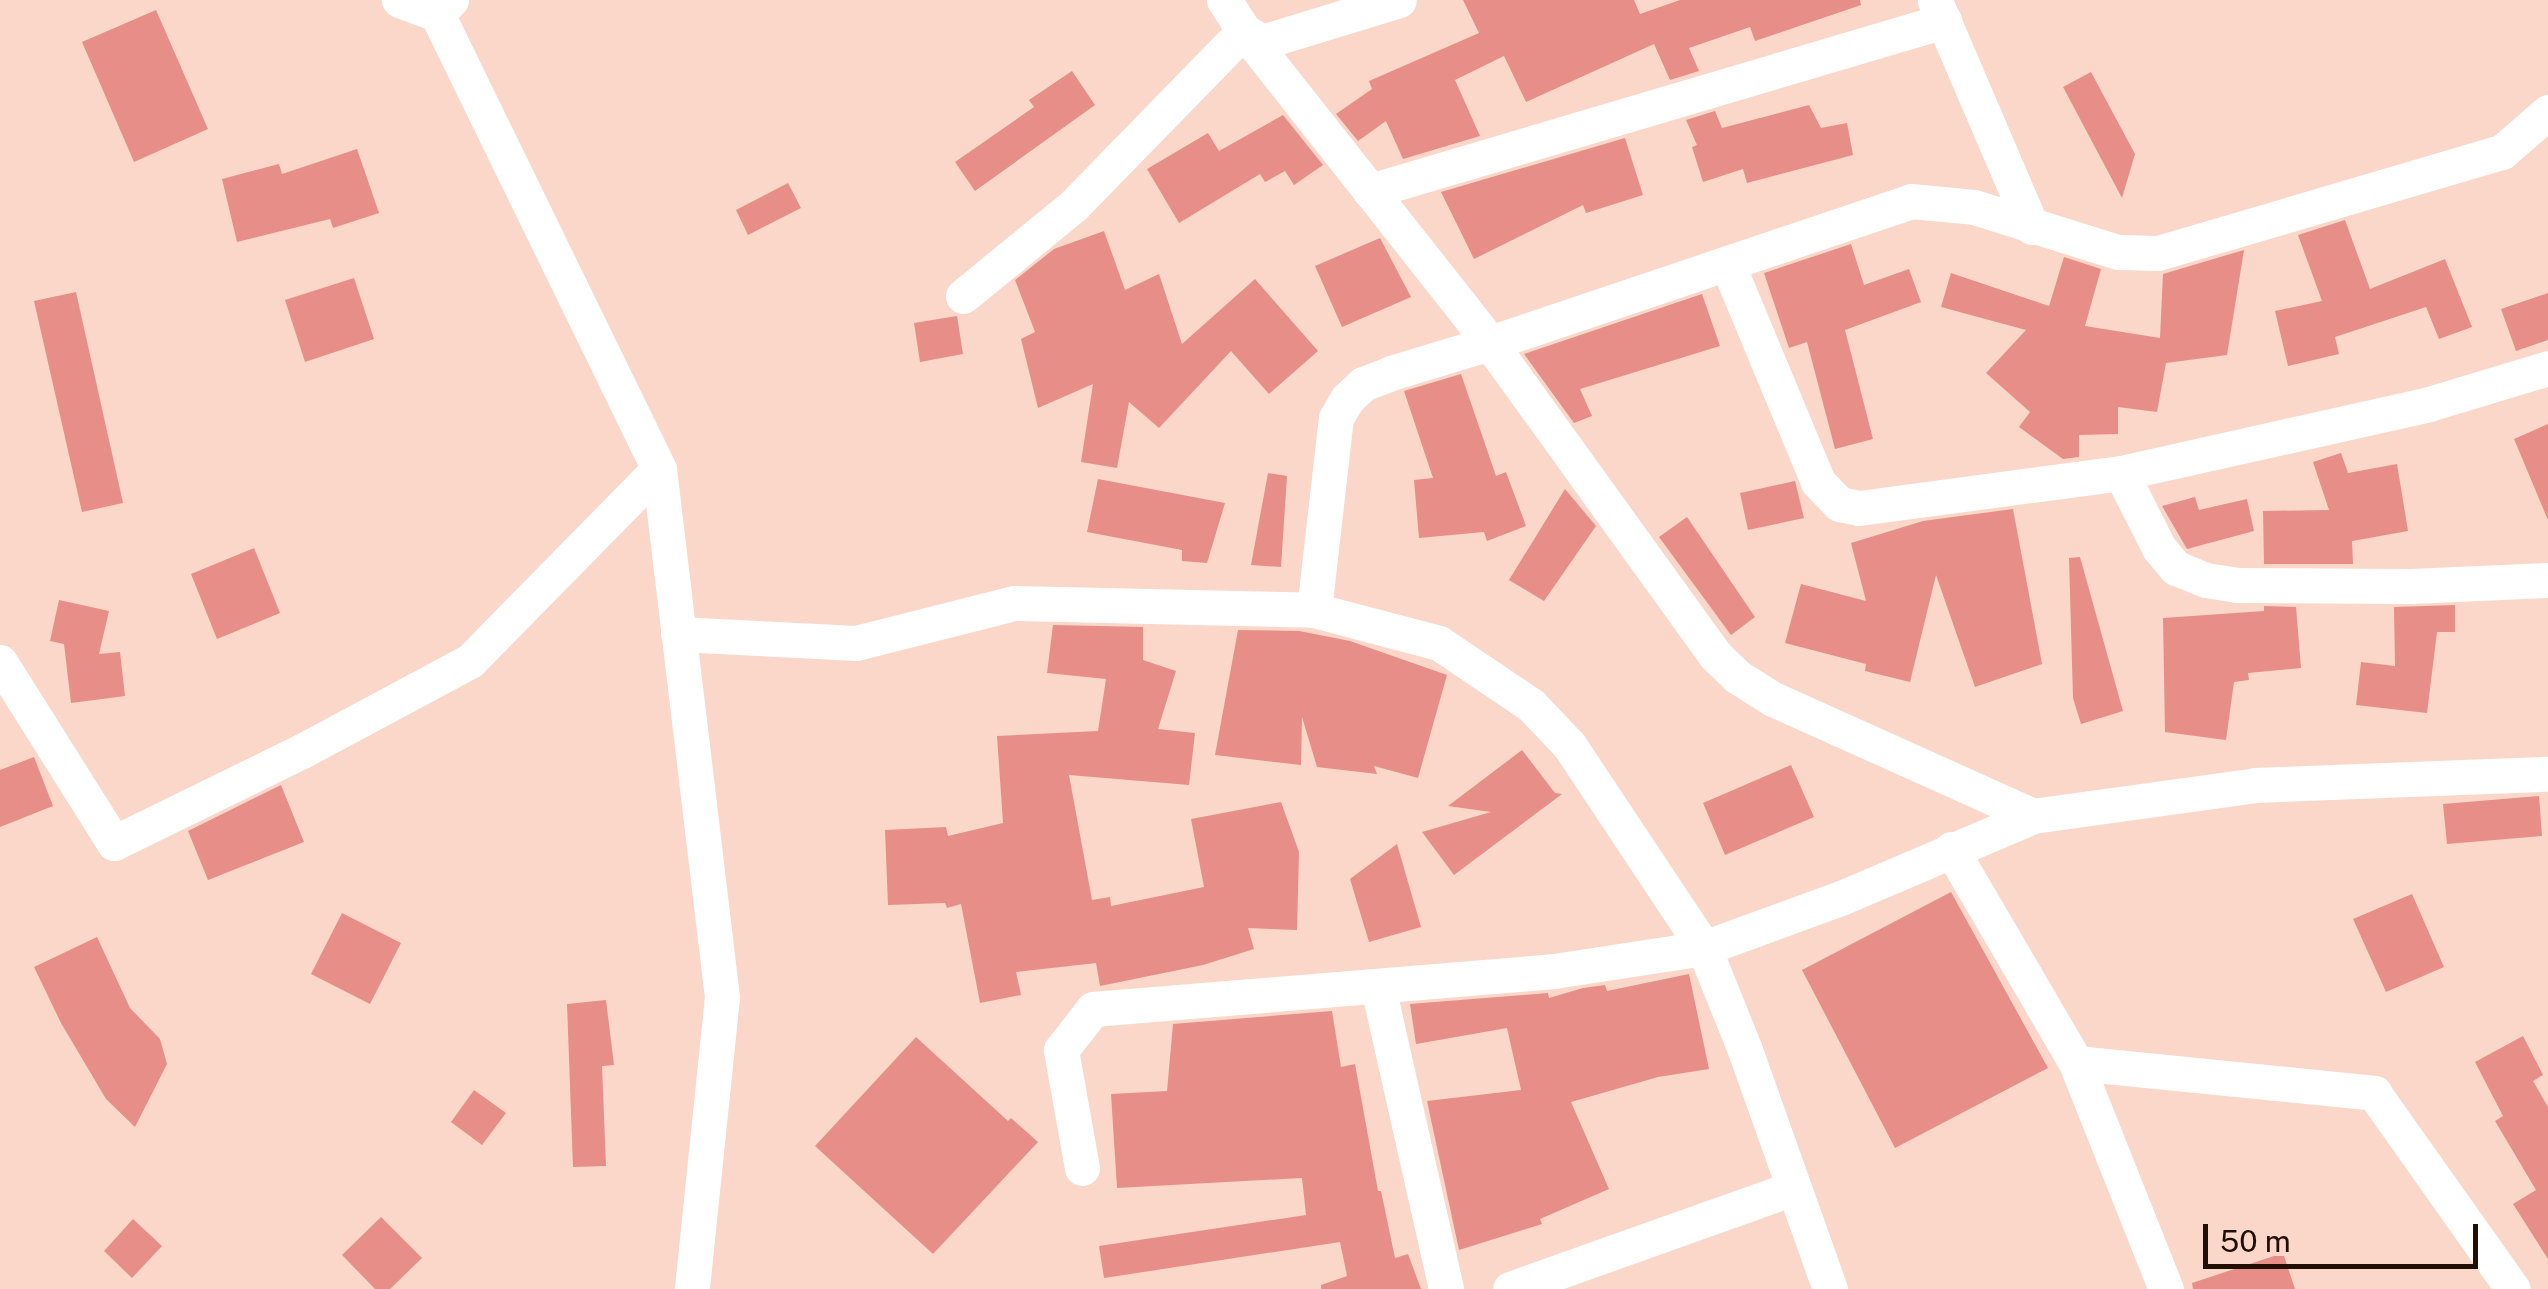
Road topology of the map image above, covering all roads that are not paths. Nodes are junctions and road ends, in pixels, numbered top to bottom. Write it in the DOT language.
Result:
graph roads {
  1 [pos="399,0"];
  2 [pos="1224,0"];
  3 [pos="1398,0"];
  4 [pos="443,7"];
  5 [pos="1939,10"];
  6 [pos="1244,31"];
  7 [pos="2548,112"];
  8 [pos="1370,192"];
  9 [pos="2032,227"];
  10 [pos="1728,263"];
  11 [pos="963,296"];
  12 [pos="1490,343"];
  13 [pos="2548,368"];
  14 [pos="659,469"];
  15 [pos="2121,473"];
  16 [pos="2548,580"];
  17 [pos="1314,610"];
  18 [pos="678,634"];
  19 [pos="0,662"];
  20 [pos="2548,774"];
  21 [pos="2032,816"];
  22 [pos="1951,850"];
  23 [pos="1704,948"];
  24 [pos="1378,987"];
  25 [pos="2076,1063"];
  26 [pos="1082,1168"];
  27 [pos="1794,1188"];
  28 [pos="692,1289"];
  29 [pos="1446,1289"];
  30 [pos="1510,1289"];
  31 [pos="1830,1289"];
  32 [pos="2166,1289"];
  33 [pos="2514,1289"];
  1 -- 4 [label="street"];
  2 -- 6 [label="street"];
  3 -- 6 [label="street"];
  4 -- 14 [label="street"];
  5 -- 8 [label="street"];
  5 -- 9 [label="street"];
  6 -- 8 [label="street"];
  6 -- 11 [label="street"];
  7 -- 9 [label="street"];
  8 -- 12 [label="street"];
  9 -- 10 [label="street"];
  10 -- 12 [label="street"];
  10 -- 15 [label="street"];
  12 -- 17 [label="street"];
  12 -- 21 [label="street"];
  13 -- 15 [label="street"];
  14 -- 18 [label="street"];
  14 -- 19 [label="street"];
  15 -- 16 [label="street"];
  17 -- 18 [label="street"];
  17 -- 23 [label="street"];
  18 -- 28 [label="street"];
  20 -- 21 [label="street"];
  21 -- 22 [label="street"];
  22 -- 23 [label="street"];
  22 -- 25 [label="street"];
  23 -- 24 [label="street"];
  23 -- 27 [label="street"];
  24 -- 26 [label="street"];
  24 -- 29 [label="street"];
  25 -- 32 [label="street"];
  25 -- 33 [label="street"];
  27 -- 30 [label="street"];
  27 -- 31 [label="street"];
}
